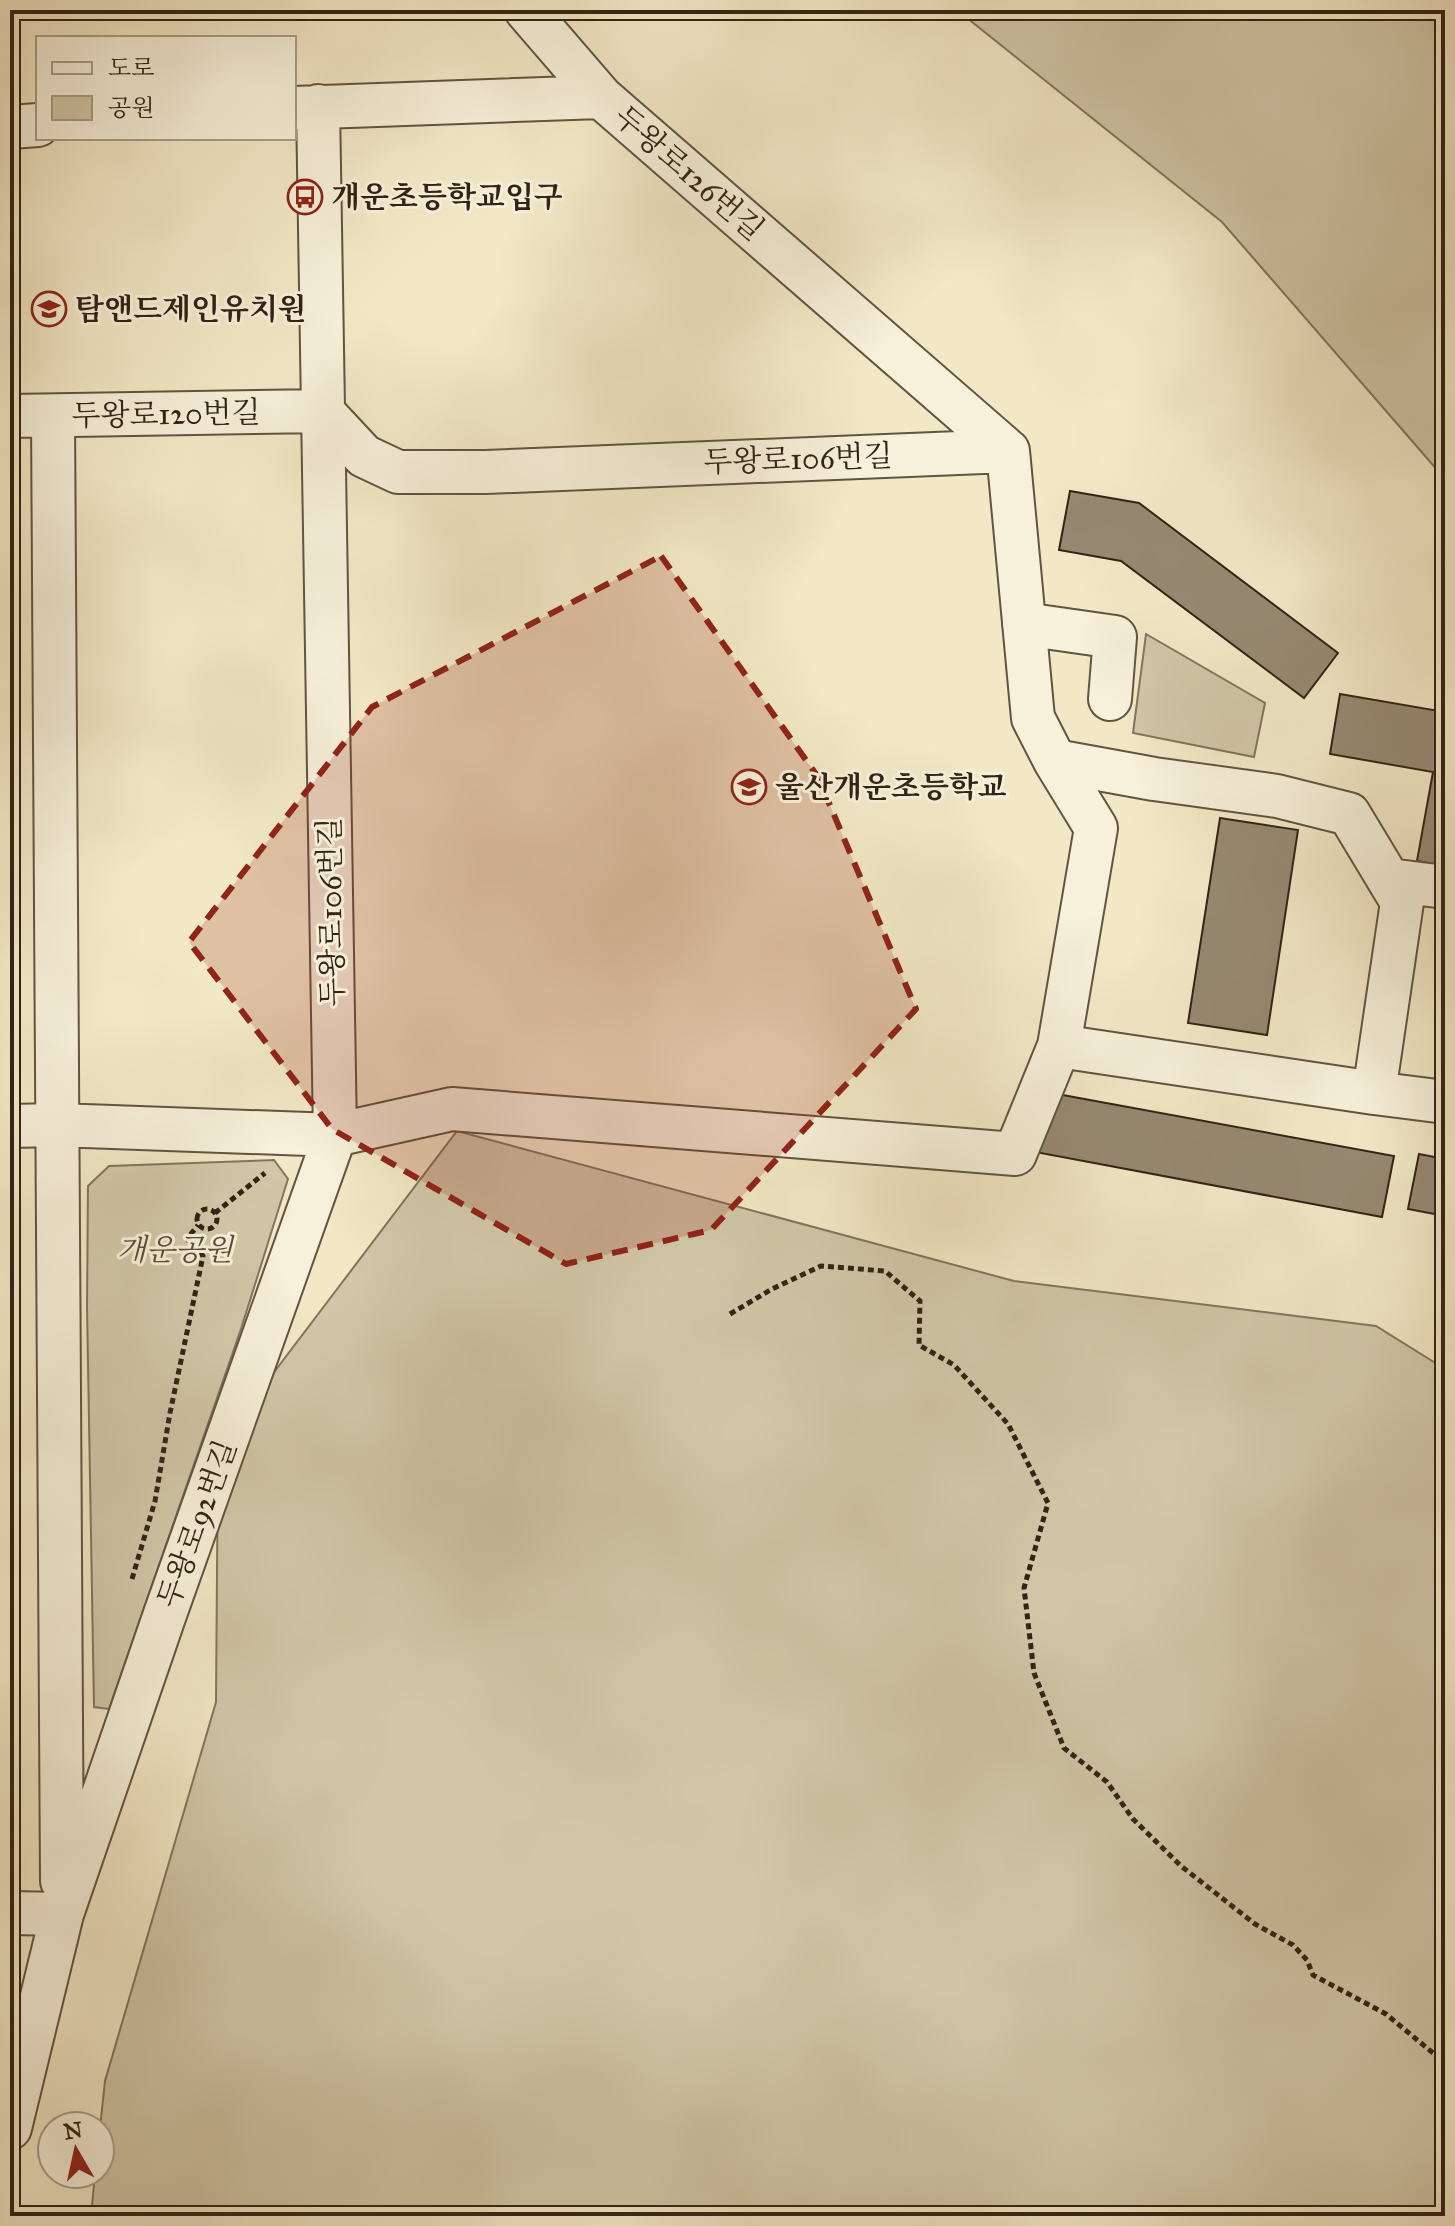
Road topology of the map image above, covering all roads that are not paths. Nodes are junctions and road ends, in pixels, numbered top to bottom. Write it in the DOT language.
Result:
graph roads {
  1 [pos="526,10"];
  2 [pos="601,97"];
  3 [pos="306,107"];
  4 [pos="36,125"];
  5 [pos="10,127"];
  6 [pos="322,411"];
  7 [pos="10,416"];
  8 [pos="53,416"];
  9 [pos="1008,451"];
  10 [pos="1024,624"];
  11 [pos="1110,699"];
  12 [pos="1055,761"];
  13 [pos="1389,880"];
  14 [pos="1445,887"];
  15 [pos="1059,1046"];
  16 [pos="1374,1093"];
  17 [pos="1445,1102"];
  18 [pos="57,1125"];
  19 [pos="10,1126"];
  20 [pos="335,1135"];
  21 [pos="10,1913"];
  22 [pos="62,1914"];
  23 [pos="10,2128"];
  1 -- 2 [label="street"];
  2 -- 3 [label="street, 두왕로126번길"];
  2 -- 9 [label="street, 두왕로126번길"];
  3 -- 6 [label="street, 두왕로106번길"];
  4 -- 5 [label="street"];
  6 -- 8 [label="street, 두왕로120번길"];
  6 -- 9 [label="street, 두왕로106번길"];
  6 -- 20 [label="street, 두왕로106번길"];
  7 -- 8 [label="street, 두왕로120번길"];
  8 -- 18 [label="street"];
  9 -- 10 [label="street"];
  10 -- 11 [label="street"];
  10 -- 12 [label="street"];
  12 -- 13 [label="street"];
  12 -- 15 [label="street"];
  13 -- 14 [label="street"];
  13 -- 16 [label="street"];
  15 -- 16 [label="street"];
  15 -- 20 [label="street"];
  16 -- 17 [label="street"];
  18 -- 19 [label="street"];
  18 -- 20 [label="street"];
  18 -- 22 [label="street"];
  20 -- 22 [label="street, 두왕로92번길"];
  21 -- 22 [label="street"];
  22 -- 23 [label="street"];
}
